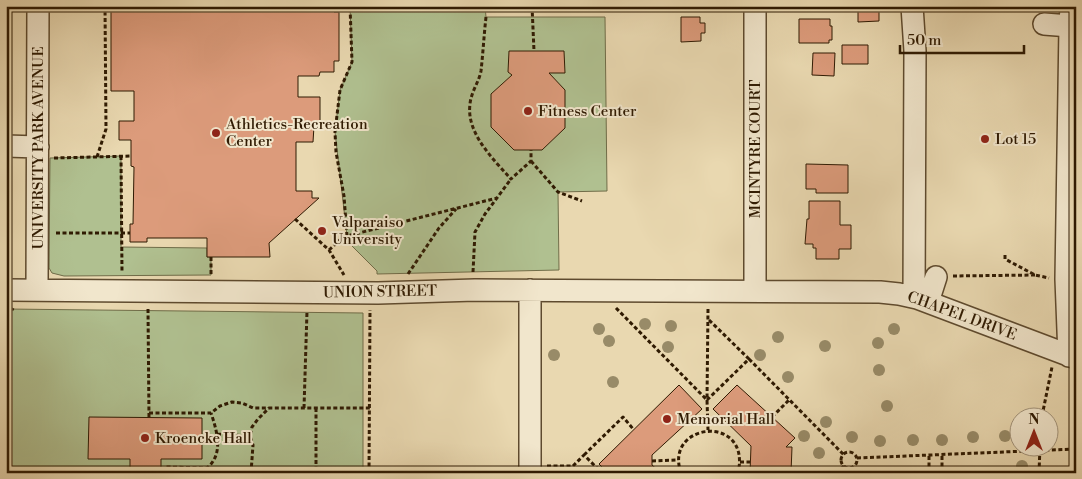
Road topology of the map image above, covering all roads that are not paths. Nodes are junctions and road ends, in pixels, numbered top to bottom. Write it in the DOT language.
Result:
graph roads {
  1 [pos="38,6"];
  2 [pos="755,6"];
  3 [pos="912,6"];
  4 [pos="1072,20"];
  5 [pos="1044,24"];
  6 [pos="6,146"];
  7 [pos="44,152"];
  8 [pos="936,277"];
  9 [pos="37,290"];
  10 [pos="530,290"];
  11 [pos="755,291"];
  12 [pos="11,296"];
  13 [pos="921,300"];
  14 [pos="1066,360"];
  15 [pos="538,470"];
  1 -- 7 [label="street, UNIVERSITY PARK AVENUE"];
  2 -- 11 [label="street, MCINTYRE COURT"];
  3 -- 13 [label="street"];
  4 -- 5 [label="street"];
  4 -- 14 [label="street"];
  6 -- 7 [label="street"];
  7 -- 9 [label="street, UNIVERSITY PARK AVENUE"];
  8 -- 13 [label="street"];
  9 -- 10 [label="street, UNION STREET"];
  9 -- 12 [label="street, UNION STREET"];
  10 -- 11 [label="street, UNION STREET"];
  10 -- 15 [label="street"];
  11 -- 13 [label="street, CHAPEL DRIVE"];
  13 -- 14 [label="street, CHAPEL DRIVE"];
}
